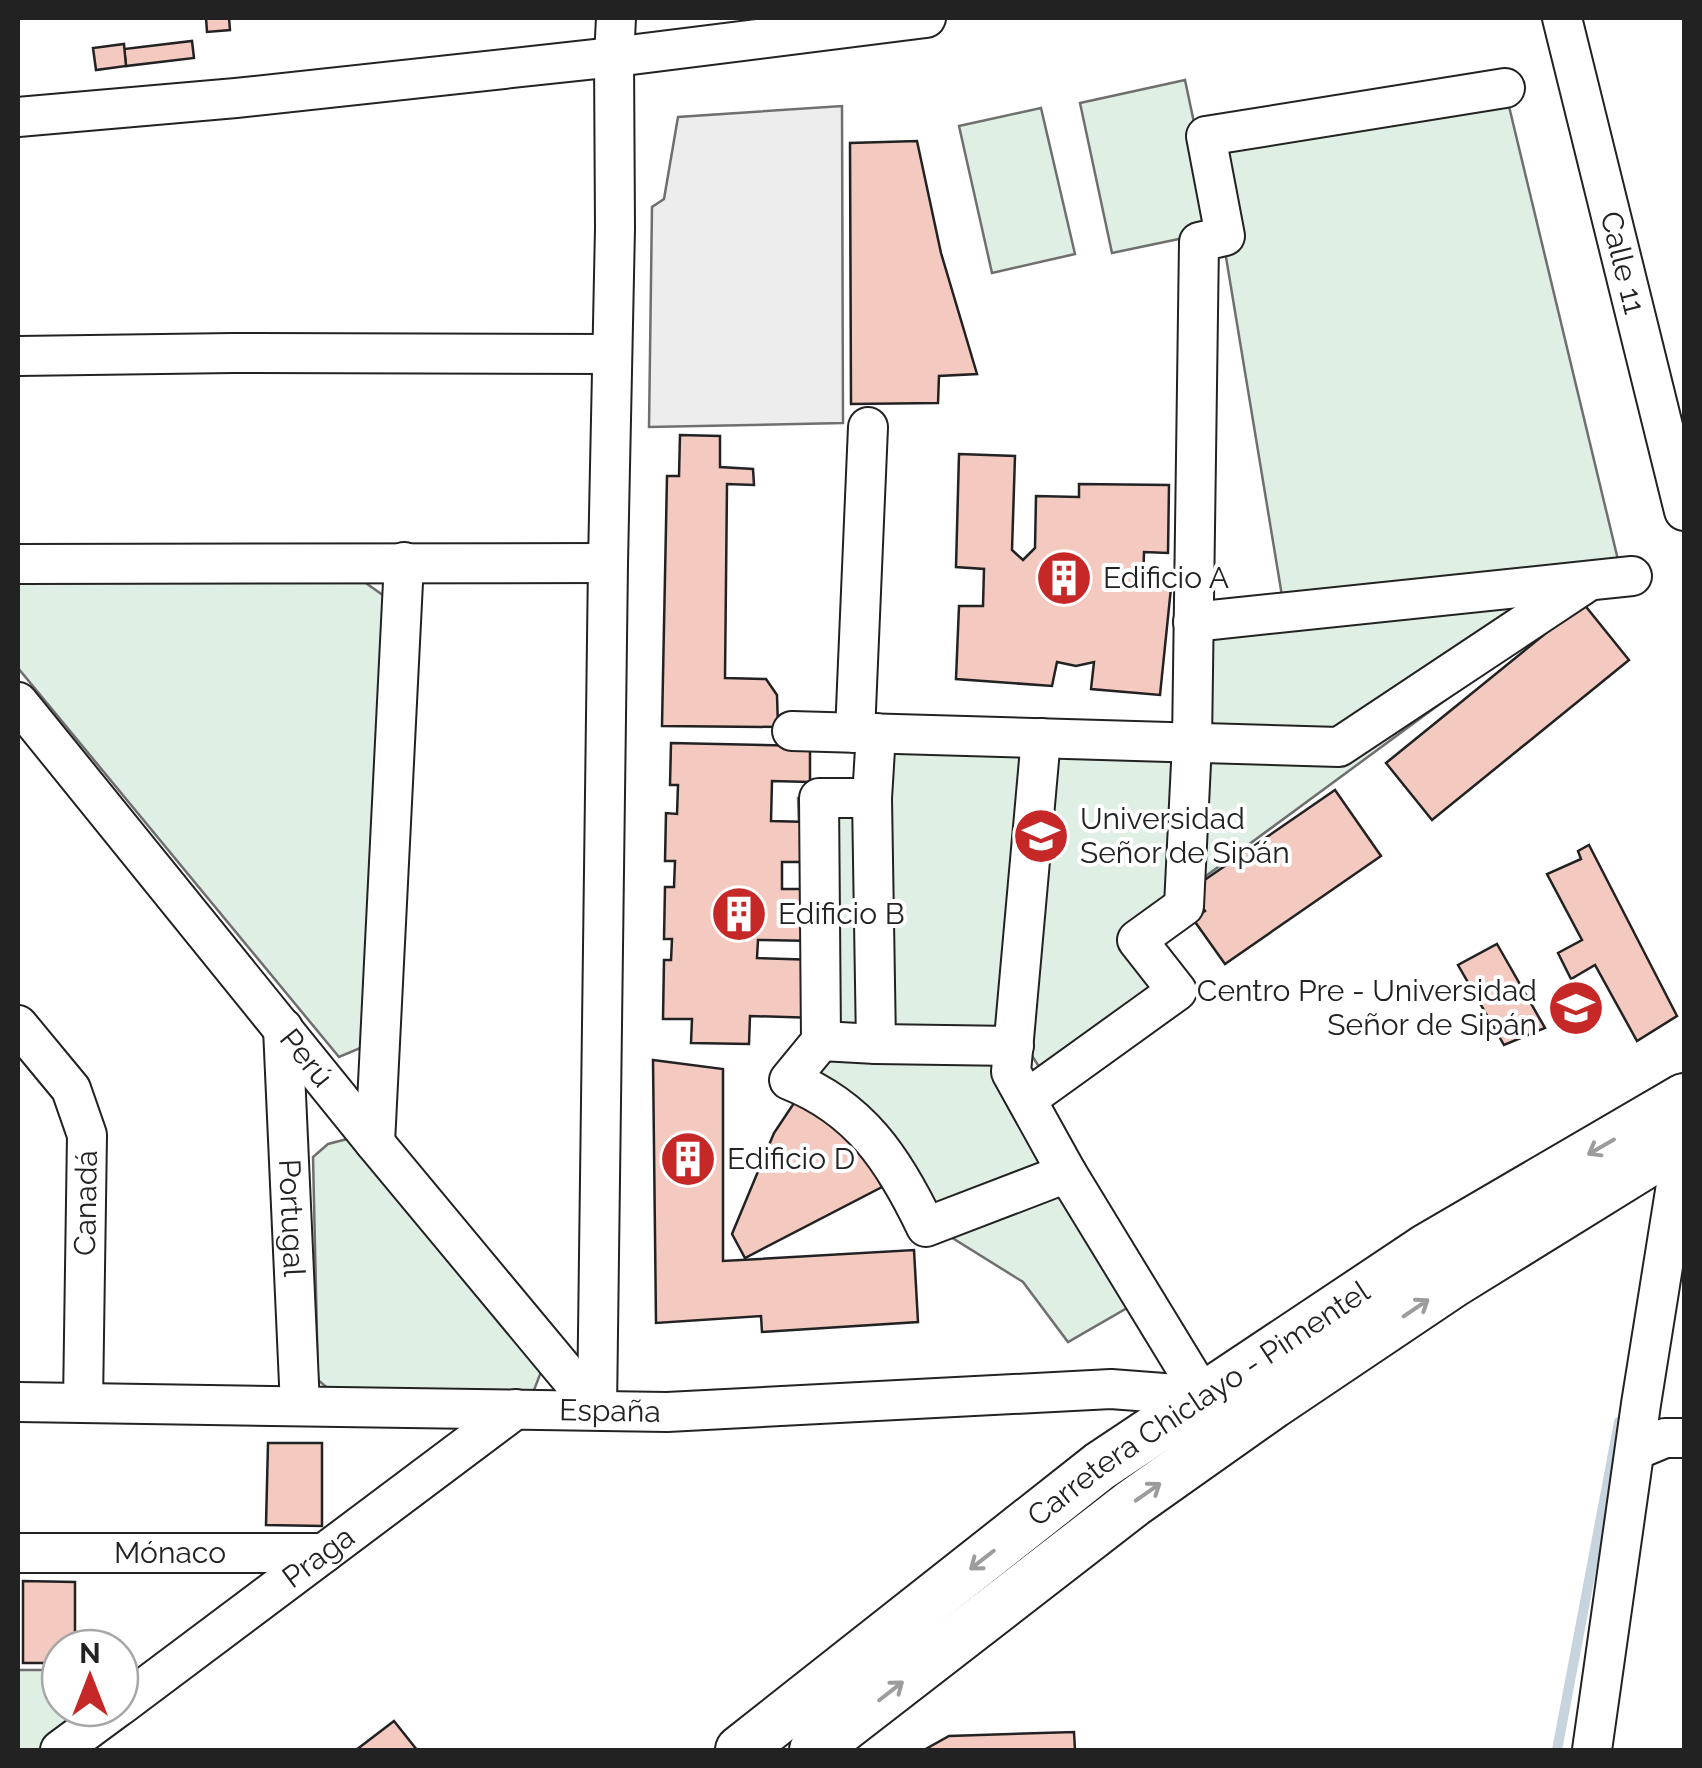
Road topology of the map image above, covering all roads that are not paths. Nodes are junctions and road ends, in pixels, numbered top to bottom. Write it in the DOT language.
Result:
graph roads {
  1 [pos="616,18"];
  2 [pos="926,18"];
  3 [pos="1562,18"];
  4 [pos="614,57"];
  5 [pos="1505,88"];
  6 [pos="18,117"];
  7 [pos="612,354"];
  8 [pos="18,356"];
  9 [pos="868,427"];
  10 [pos="1684,510"];
  11 [pos="404,562"];
  12 [pos="608,563"];
  13 [pos="18,564"];
  14 [pos="1632,576"];
  15 [pos="1590,580"];
  16 [pos="1193,622"];
  17 [pos="18,702"];
  18 [pos="792,730"];
  19 [pos="866,733"];
  20 [pos="1041,738"];
  21 [pos="1192,743"];
  22 [pos="872,798"];
  23 [pos="875,936"];
  24 [pos="822,938"];
  25 [pos="18,1025"];
  26 [pos="283,1028"];
  27 [pos="821,1041"];
  28 [pos="876,1044"];
  29 [pos="1014,1046"];
  30 [pos="1684,1098"];
  31 [pos="1026,1099"];
  32 [pos="1684,1140"];
  33 [pos="375,1142"];
  34 [pos="1067,1173"];
  35 [pos="1203,1396"];
  36 [pos="18,1402"];
  37 [pos="84,1403"];
  38 [pos="300,1406"];
  39 [pos="516,1409"];
  40 [pos="598,1410"];
  41 [pos="1638,1430"];
  42 [pos="1684,1438"];
  43 [pos="18,1552"];
  44 [pos="324,1553"];
  45 [pos="140,1691"];
  46 [pos="90,1728"];
  47 [pos="60,1750"];
  48 [pos="740,1750"];
  49 [pos="814,1750"];
  50 [pos="1592,1750"];
  1 -- 4 [label="street"];
  2 -- 4 [label="street"];
  3 -- 10 [label="street, Calle 11"];
  4 -- 6 [label="street"];
  4 -- 7 [label="street"];
  5 -- 16 [label="street"];
  7 -- 8 [label="street"];
  7 -- 12 [label="street"];
  9 -- 19 [label="street"];
  11 -- 12 [label="street"];
  11 -- 13 [label="street"];
  11 -- 33 [label="street"];
  12 -- 40 [label="street"];
  14 -- 15 [label="street"];
  15 -- 16 [label="street"];
  15 -- 21 [label="street"];
  16 -- 21 [label="street"];
  17 -- 26 [label="street, Perú"];
  18 -- 19 [label="street"];
  19 -- 20 [label="street"];
  19 -- 22 [label="street"];
  20 -- 21 [label="street"];
  20 -- 29 [label="street"];
  21 -- 31 [label="street"];
  22 -- 23 [label="street"];
  22 -- 24 [label="street"];
  23 -- 24 [label="street"];
  23 -- 28 [label="street"];
  24 -- 27 [label="street"];
  25 -- 37 [label="street, Canadá"];
  26 -- 33 [label="street, Perú"];
  26 -- 38 [label="street, Portugal"];
  27 -- 28 [label="street"];
  27 -- 34 [label="street"];
  28 -- 29 [label="street"];
  29 -- 31 [label="street"];
  30 -- 35 [label="main road, Carretera Chiclayo - Pimentel, one-way"];
  31 -- 34 [label="street"];
  32 -- 41 [label="street"];
  49 -- 32 [label="main road, Carretera Chiclayo - Pimentel, one-way"];
  33 -- 40 [label="street, Perú"];
  34 -- 35 [label="street"];
  35 -- 40 [label="street, España"];
  35 -- 48 [label="main road, Carretera Chiclayo - Pimentel, one-way"];
  36 -- 37 [label="street, España"];
  37 -- 38 [label="street, España"];
  38 -- 39 [label="street, España"];
  39 -- 40 [label="street, España"];
  39 -- 44 [label="street, Praga"];
  41 -- 42 [label="street"];
  41 -- 50 [label="street"];
  43 -- 44 [label="street, Mónaco"];
  44 -- 45 [label="street, Praga"];
  46 -- 47 [label="street, Praga"];
}
